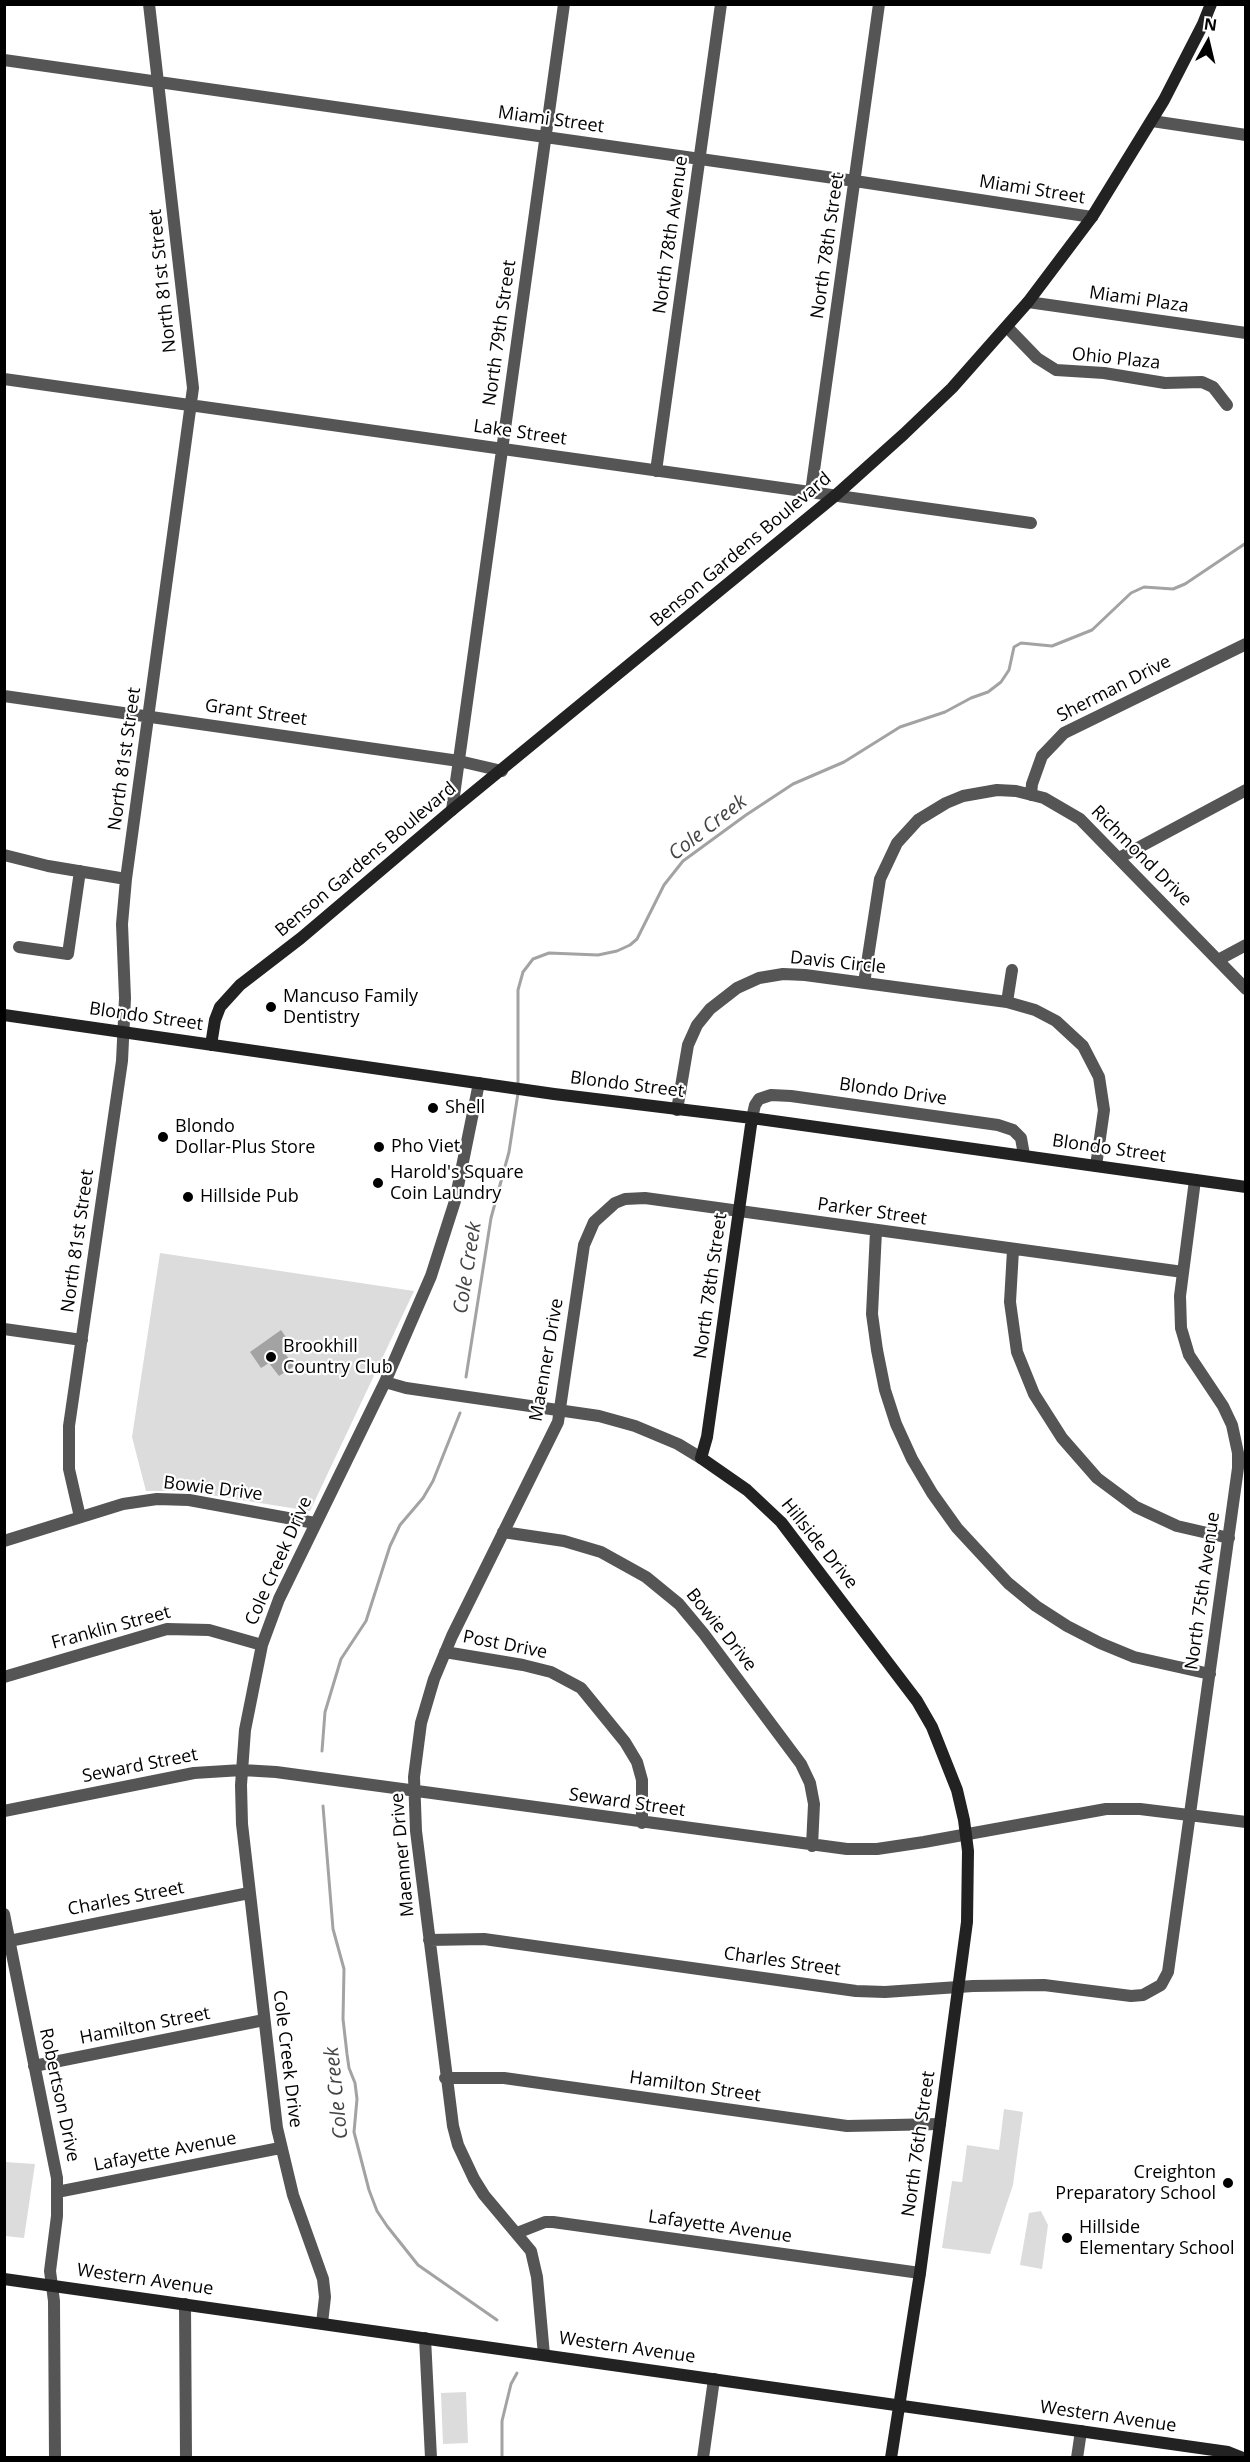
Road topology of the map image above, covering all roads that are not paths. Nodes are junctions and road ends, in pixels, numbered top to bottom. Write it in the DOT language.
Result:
graph roads {
  1 [pos="149,4"];
  2 [pos="564,4"];
  3 [pos="721,4"];
  4 [pos="879,4"];
  5 [pos="1211,4"];
  6 [pos="4,60"];
  7 [pos="158,82"];
  8 [pos="1152,121"];
  9 [pos="1245,135"];
  10 [pos="545,137"];
  11 [pos="700,159"];
  12 [pos="855,181"];
  13 [pos="1092,217"];
  14 [pos="1028,302"];
  15 [pos="1006,327"];
  16 [pos="1245,333"];
  17 [pos="4,378"];
  18 [pos="192,405"];
  19 [pos="1227,405"];
  20 [pos="502,449"];
  21 [pos="656,471"];
  22 [pos="811,492"];
  23 [pos="836,495"];
  24 [pos="1031,523"];
  25 [pos="1245,644"];
  26 [pos="4,696"];
  27 [pos="149,716"];
  28 [pos="459,761"];
  29 [pos="502,771"];
  30 [pos="1245,790"];
  31 [pos="1031,795"];
  32 [pos="452,810"];
  33 [pos="4,855"];
  34 [pos="1119,858"];
  35 [pos="80,871"];
  36 [pos="126,879"];
  37 [pos="1245,945"];
  38 [pos="19,947"];
  39 [pos="1218,960"];
  40 [pos="1012,970"];
  41 [pos="864,983"];
  42 [pos="1245,989"];
  43 [pos="1007,1002"];
  44 [pos="4,1015"];
  45 [pos="124,1032"];
  46 [pos="211,1045"];
  47 [pos="479,1083"];
  48 [pos="677,1110"];
  49 [pos="752,1118"];
  50 [pos="1024,1155"];
  51 [pos="1096,1166"];
  52 [pos="1195,1180"];
  53 [pos="1245,1187"];
  54 [pos="740,1211"];
  55 [pos="876,1231"];
  56 [pos="583,1250"];
  57 [pos="1013,1250"];
  58 [pos="1183,1272"];
  59 [pos="4,1329"];
  60 [pos="82,1340"];
  61 [pos="385,1382"];
  62 [pos="560,1409"];
  63 [pos="701,1458"];
  64 [pos="80,1517"];
  65 [pos="315,1523"];
  66 [pos="503,1532"];
  67 [pos="1229,1538"];
  68 [pos="4,1541"];
  69 [pos="262,1645"];
  70 [pos="445,1652"];
  71 [pos="1210,1674"];
  72 [pos="4,1677"];
  73 [pos="242,1770"];
  74 [pos="415,1791"];
  75 [pos="4,1811"];
  76 [pos="1190,1814"];
  77 [pos="1245,1822"];
  78 [pos="642,1823"];
  79 [pos="966,1834"];
  80 [pos="812,1846"];
  81 [pos="249,1893"];
  82 [pos="4,1914"];
  83 [pos="429,1940"];
  84 [pos="9,1941"];
  85 [pos="958,1988"];
  86 [pos="1131,1996"];
  87 [pos="264,2020"];
  88 [pos="34,2066"];
  89 [pos="446,2078"];
  90 [pos="940,2124"];
  91 [pos="280,2148"];
  92 [pos="57,2192"];
  93 [pos="517,2233"];
  94 [pos="920,2273"];
  95 [pos="4,2280"];
  96 [pos="52,2285"];
  97 [pos="185,2304"];
  98 [pos="322,2324"];
  99 [pos="425,2338"];
  100 [pos="544,2355"];
  101 [pos="714,2379"];
  102 [pos="900,2406"];
  103 [pos="1081,2431"];
  104 [pos="55,2457"];
  105 [pos="186,2457"];
  106 [pos="431,2457"];
  107 [pos="703,2457"];
  108 [pos="891,2457"];
  109 [pos="1077,2457"];
  110 [pos="1243,2457"];
  1 -- 7 [label="street, North 81st Street"];
  2 -- 10 [label="street, North 79th Street"];
  3 -- 11 [label="street, North 78th Avenue"];
  4 -- 12 [label="street, North 78th Street"];
  5 -- 8 [label="street, Benson Gardens Boulevard"];
  6 -- 7 [label="street, Miami Street"];
  7 -- 10 [label="street, Miami Street"];
  7 -- 18 [label="street, North 81st Street"];
  8 -- 9 [label="street"];
  8 -- 13 [label="street, Benson Gardens Boulevard"];
  10 -- 11 [label="street, Miami Street"];
  10 -- 20 [label="street, North 79th Street"];
  11 -- 12 [label="street, Miami Street"];
  11 -- 21 [label="street, North 78th Avenue"];
  12 -- 13 [label="street, Miami Street"];
  12 -- 22 [label="street, North 78th Street"];
  13 -- 14 [label="street, Benson Gardens Boulevard"];
  14 -- 15 [label="street, Benson Gardens Boulevard"];
  14 -- 16 [label="street, Miami Plaza"];
  15 -- 19 [label="street, Ohio Plaza"];
  15 -- 23 [label="street, Benson Gardens Boulevard"];
  17 -- 18 [label="street, Lake Street"];
  18 -- 20 [label="street, Lake Street"];
  18 -- 27 [label="street, North 81st Street"];
  20 -- 21 [label="street, Lake Street"];
  20 -- 28 [label="street, North 79th Street"];
  21 -- 22 [label="street, Lake Street"];
  22 -- 23 [label="street, Lake Street"];
  23 -- 24 [label="street, Lake Street"];
  23 -- 29 [label="street, Benson Gardens Boulevard"];
  25 -- 31 [label="street, Sherman Drive"];
  26 -- 27 [label="street, Grant Street"];
  27 -- 28 [label="street, Grant Street"];
  27 -- 36 [label="street, North 81st Street"];
  28 -- 29 [label="street, Grant Street"];
  28 -- 32 [label="street, North 79th Street"];
  29 -- 32 [label="street, Benson Gardens Boulevard"];
  30 -- 34 [label="street"];
  31 -- 34 [label="street, Richmond Drive"];
  31 -- 41 [label="street, Richmond Drive"];
  32 -- 46 [label="street, Benson Gardens Boulevard"];
  33 -- 35 [label="street"];
  34 -- 39 [label="street, Richmond Drive"];
  35 -- 36 [label="street"];
  35 -- 38 [label="street"];
  36 -- 45 [label="street, North 81st Street"];
  37 -- 39 [label="street"];
  39 -- 42 [label="street, Richmond Drive"];
  40 -- 43 [label="street"];
  41 -- 43 [label="street, Davis Circle"];
  41 -- 48 [label="street, Davis Circle"];
  43 -- 51 [label="street, Davis Circle"];
  44 -- 45 [label="street, Blondo Street"];
  45 -- 46 [label="street, Blondo Street"];
  45 -- 60 [label="street, North 81st Street"];
  46 -- 47 [label="street, Blondo Street"];
  47 -- 48 [label="street, Blondo Street"];
  47 -- 61 [label="street, Cole Creek Drive"];
  48 -- 49 [label="street, Blondo Street"];
  49 -- 50 [label="street, Blondo Street"];
  49 -- 50 [label="street, Blondo Drive"];
  49 -- 54 [label="street, North 78th Street"];
  50 -- 51 [label="street, Blondo Street"];
  51 -- 52 [label="street, Blondo Street"];
  52 -- 53 [label="street, Blondo Street"];
  52 -- 58 [label="street, North 75th Avenue"];
  54 -- 55 [label="street, Parker Street"];
  54 -- 56 [label="street, Parker Street"];
  54 -- 63 [label="street, North 78th Street"];
  55 -- 57 [label="street, Parker Street"];
  55 -- 71 [label="street"];
  56 -- 62 [label="street, Maenner Drive"];
  57 -- 58 [label="street, Parker Street"];
  57 -- 67 [label="street"];
  58 -- 67 [label="street, North 75th Avenue"];
  59 -- 60 [label="street"];
  60 -- 64 [label="street, North 81st Street"];
  61 -- 62 [label="street, Hillside Drive"];
  61 -- 65 [label="street, Cole Creek Drive"];
  62 -- 63 [label="street, Hillside Drive"];
  62 -- 66 [label="street, Maenner Drive"];
  63 -- 79 [label="street, Hillside Drive"];
  64 -- 65 [label="street, Bowie Drive"];
  64 -- 68 [label="street, Bowie Drive"];
  65 -- 69 [label="street, Cole Creek Drive"];
  66 -- 70 [label="street, Maenner Drive"];
  66 -- 80 [label="street, Bowie Drive"];
  67 -- 71 [label="street, North 75th Avenue"];
  69 -- 72 [label="street, Franklin Street"];
  69 -- 73 [label="street, Cole Creek Drive"];
  70 -- 74 [label="street, Maenner Drive"];
  70 -- 78 [label="street, Post Drive"];
  71 -- 76 [label="street, North 75th Avenue"];
  73 -- 74 [label="street, Seward Street"];
  73 -- 75 [label="street, Seward Street"];
  73 -- 81 [label="street, Cole Creek Drive"];
  74 -- 78 [label="street, Seward Street"];
  74 -- 83 [label="street, Maenner Drive"];
  76 -- 77 [label="street, Seward Street"];
  76 -- 79 [label="street, Seward Street"];
  76 -- 86 [label="street, North 75th Avenue"];
  78 -- 80 [label="street, Seward Street"];
  79 -- 80 [label="street, Seward Street"];
  79 -- 85 [label="street, North 76th Street"];
  81 -- 84 [label="street, Charles Street"];
  81 -- 87 [label="street, Cole Creek Drive"];
  82 -- 84 [label="street, Robertson Drive"];
  83 -- 85 [label="street, Charles Street"];
  83 -- 89 [label="street, Maenner Drive"];
  84 -- 88 [label="street, Robertson Drive"];
  85 -- 86 [label="street, Charles Street"];
  85 -- 90 [label="street, North 76th Street"];
  87 -- 88 [label="street, Hamilton Street"];
  87 -- 91 [label="street, Cole Creek Drive"];
  88 -- 92 [label="street, Robertson Drive"];
  89 -- 90 [label="street, Hamilton Street"];
  89 -- 93 [label="street, Maenner Drive"];
  90 -- 94 [label="street, North 76th Street"];
  91 -- 92 [label="street, Lafayette Avenue"];
  91 -- 98 [label="street, Cole Creek Drive"];
  92 -- 96 [label="street, Robertson Drive"];
  93 -- 94 [label="street, Lafayette Avenue"];
  93 -- 100 [label="street, Maenner Drive"];
  94 -- 102 [label="street, North 76th Street"];
  95 -- 96 [label="street, Western Avenue"];
  96 -- 97 [label="street, Western Avenue"];
  96 -- 104 [label="street"];
  97 -- 98 [label="street, Western Avenue"];
  97 -- 105 [label="street"];
  98 -- 99 [label="street, Western Avenue"];
  99 -- 100 [label="street, Western Avenue"];
  99 -- 106 [label="street"];
  100 -- 101 [label="street, Western Avenue"];
  101 -- 102 [label="street, Western Avenue"];
  101 -- 107 [label="street"];
  102 -- 103 [label="street, Western Avenue"];
  102 -- 108 [label="street, North 76th Street"];
  103 -- 109 [label="street"];
  103 -- 110 [label="street, Western Avenue"];
}
